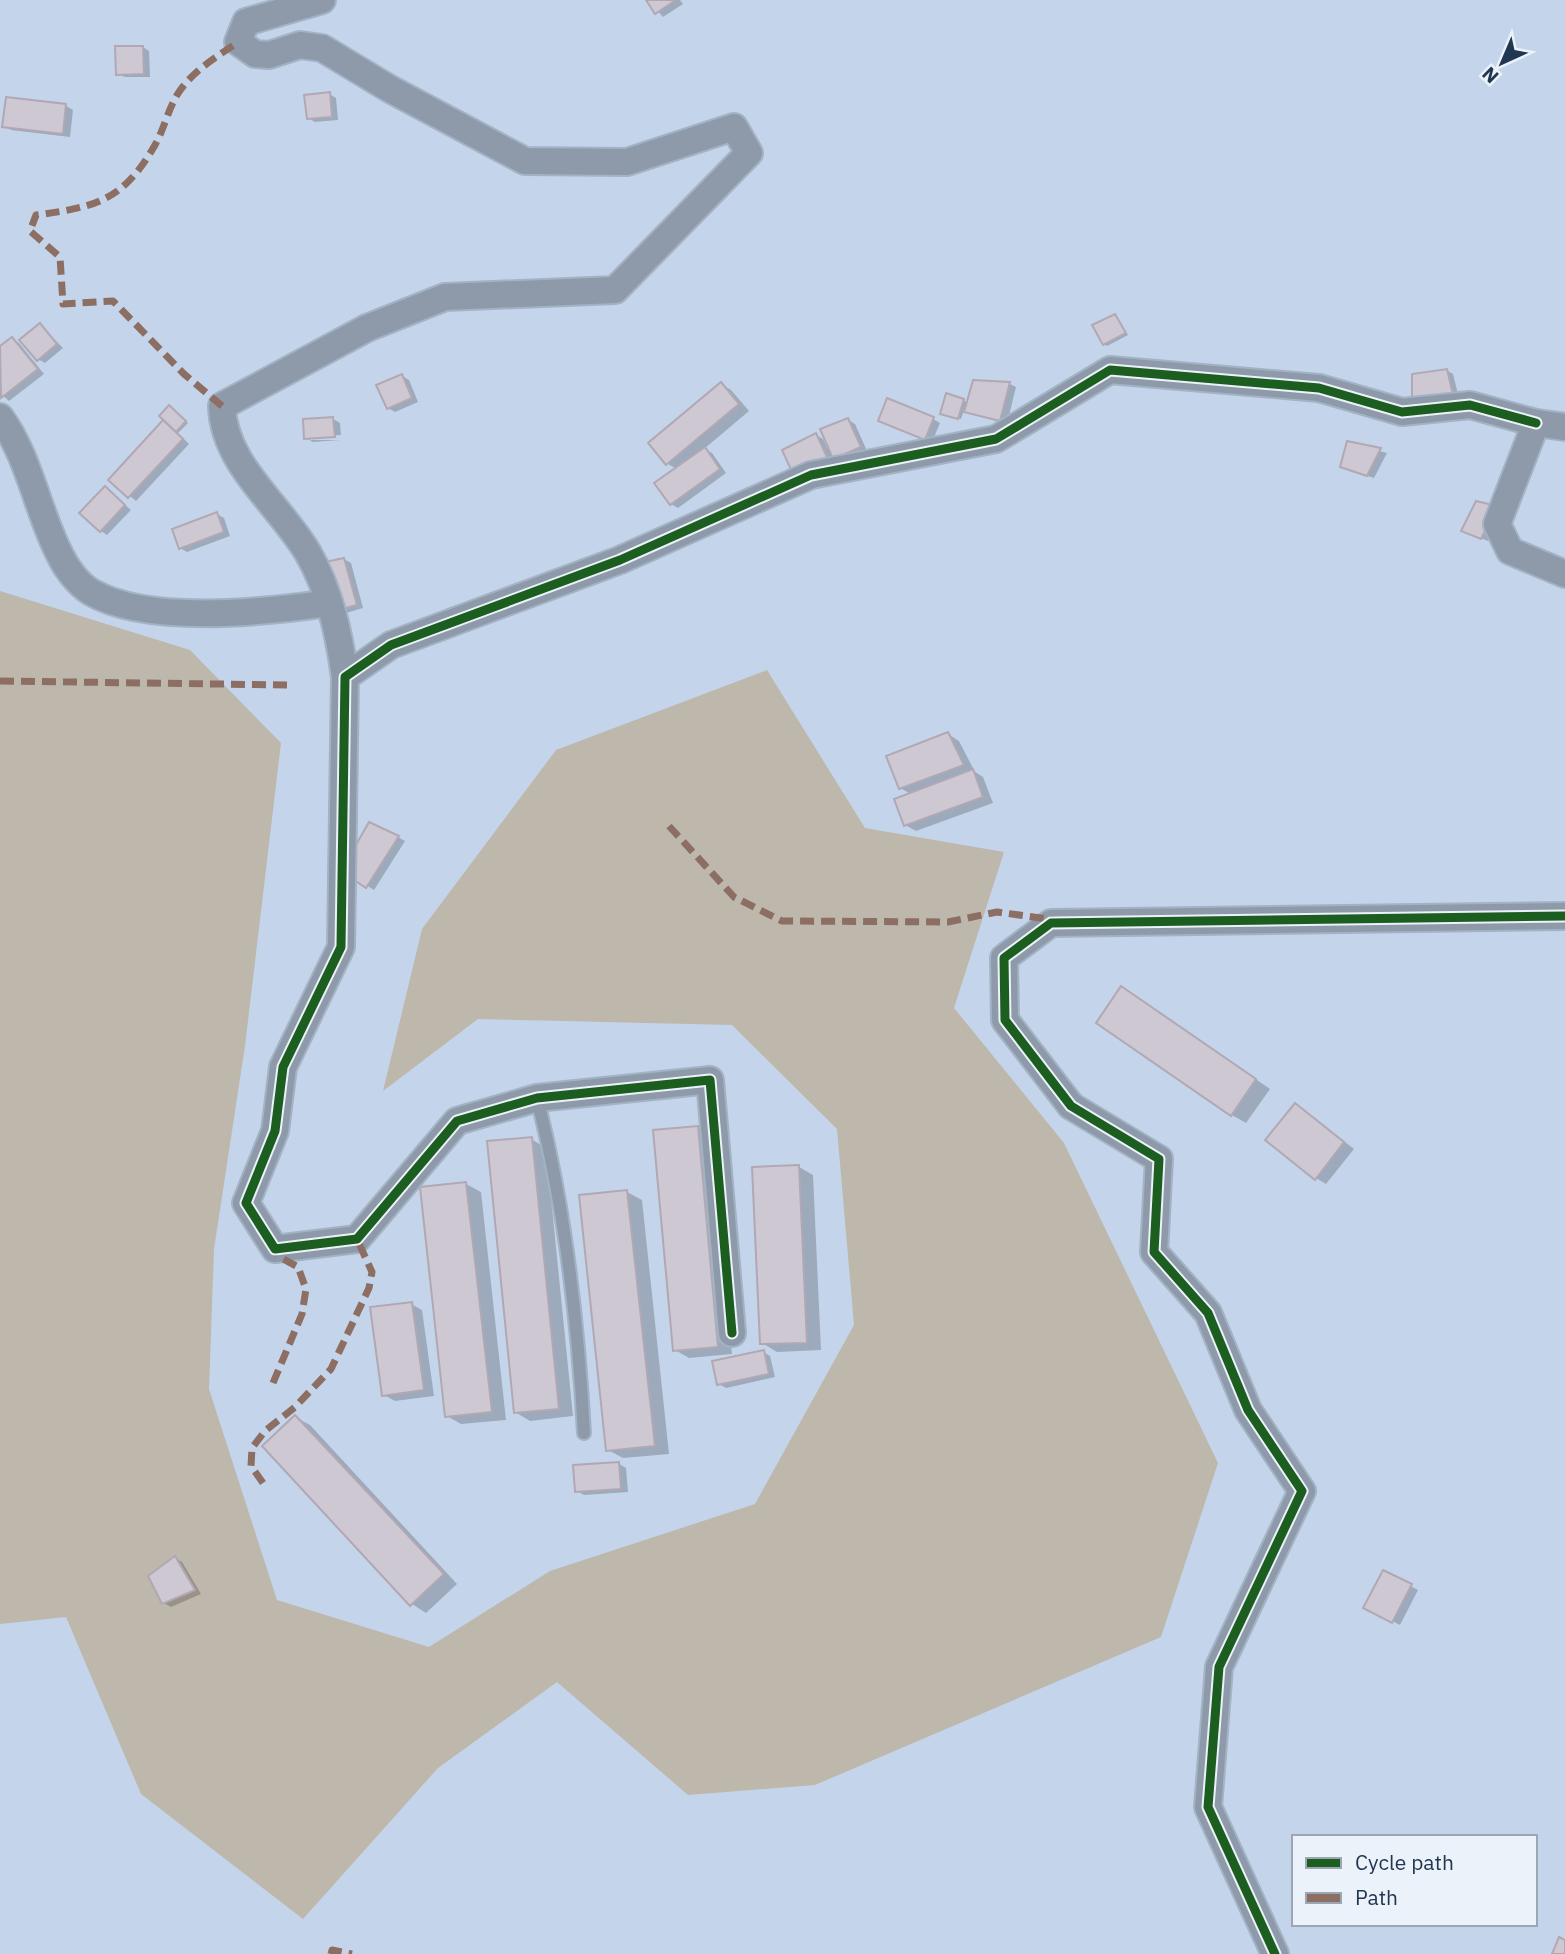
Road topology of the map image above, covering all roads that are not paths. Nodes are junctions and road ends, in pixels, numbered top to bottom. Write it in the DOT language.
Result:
graph roads {
  1 [pos="322,0"];
  2 [pos="0,417"];
  3 [pos="1536,423"];
  4 [pos="1565,427"];
  5 [pos="1565,574"];
  6 [pos="329,603"];
  7 [pos="345,677"];
  8 [pos="1565,916"];
  9 [pos="537,1098"];
  10 [pos="732,1333"];
  11 [pos="584,1433"];
  12 [pos="1275,1954"];
  1 -- 6 [label="street"];
  2 -- 6 [label="street"];
  3 -- 4 [label="street"];
  3 -- 5 [label="street"];
  3 -- 7 [label="street"];
  6 -- 7 [label="street"];
  7 -- 9 [label="street"];
  8 -- 12 [label="street"];
  9 -- 10 [label="street"];
  9 -- 11 [label="lane"];
}
